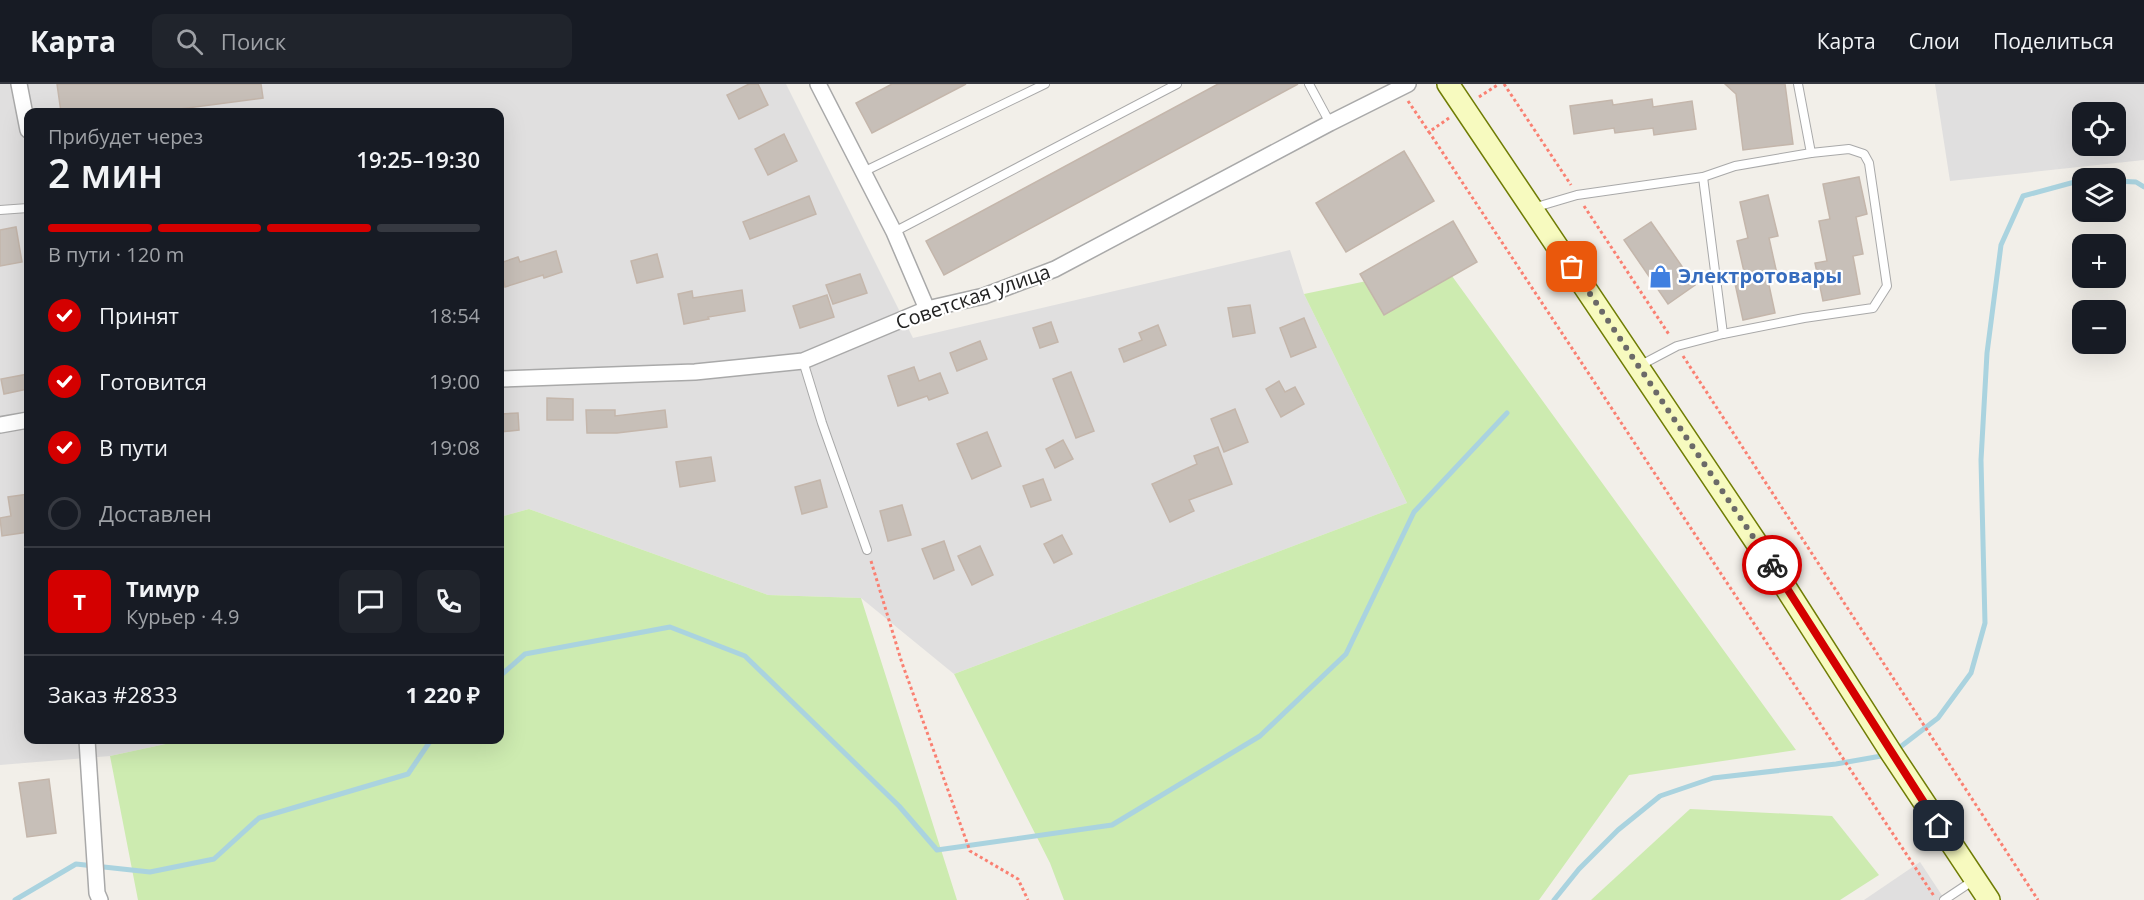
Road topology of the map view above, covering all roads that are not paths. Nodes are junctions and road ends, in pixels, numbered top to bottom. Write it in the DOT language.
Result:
graph roads {
  1 [pos="19,84"];
  2 [pos="818,84"];
  3 [pos="1045,84"];
  4 [pos="1177,84"];
  5 [pos="1309,84"];
  6 [pos="1448,84"];
  7 [pos="1798,84"];
  8 [pos="1404,86"];
  9 [pos="24,110"];
  10 [pos="1330,123"];
  11 [pos="1811,153"];
  12 [pos="863,172"];
  13 [pos="1703,177"];
  14 [pos="24,208"];
  15 [pos="1532,208"];
  16 [pos="0,210"];
  17 [pos="894,232"];
  18 [pos="927,309"];
  19 [pos="1723,334"];
  20 [pos="803,361"];
  21 [pos="1638,366"];
  22 [pos="504,379"];
  23 [pos="24,421"];
  24 [pos="0,425"];
  25 [pos="867,550"];
  26 [pos="87,744"];
  27 [pos="1975,879"];
  28 [pos="99,897"];
  29 [pos="1944,900"];
  30 [pos="1989,900"];
  1 -- 9 [label="street"];
  2 -- 12 [label="street"];
  3 -- 12 [label="lane"];
  4 -- 17 [label="lane"];
  5 -- 10 [label="lane"];
  6 -- 15 [label="street"];
  7 -- 11 [label="lane"];
  8 -- 10 [label="street, Советская улица"];
  10 -- 18 [label="street, Советская улица"];
  11 -- 13 [label="lane"];
  11 -- 19 [label="lane"];
  12 -- 17 [label="street"];
  13 -- 15 [label="lane"];
  13 -- 19 [label="lane"];
  14 -- 16 [label="lane"];
  15 -- 21 [label="street"];
  17 -- 18 [label="street"];
  18 -- 20 [label="street, Советская улица"];
  19 -- 21 [label="lane"];
  20 -- 22 [label="street, Советская улица"];
  20 -- 25 [label="lane"];
  21 -- 27 [label="street"];
  23 -- 24 [label="street"];
  26 -- 28 [label="street"];
  27 -- 29 [label="lane"];
  27 -- 30 [label="street"];
}
